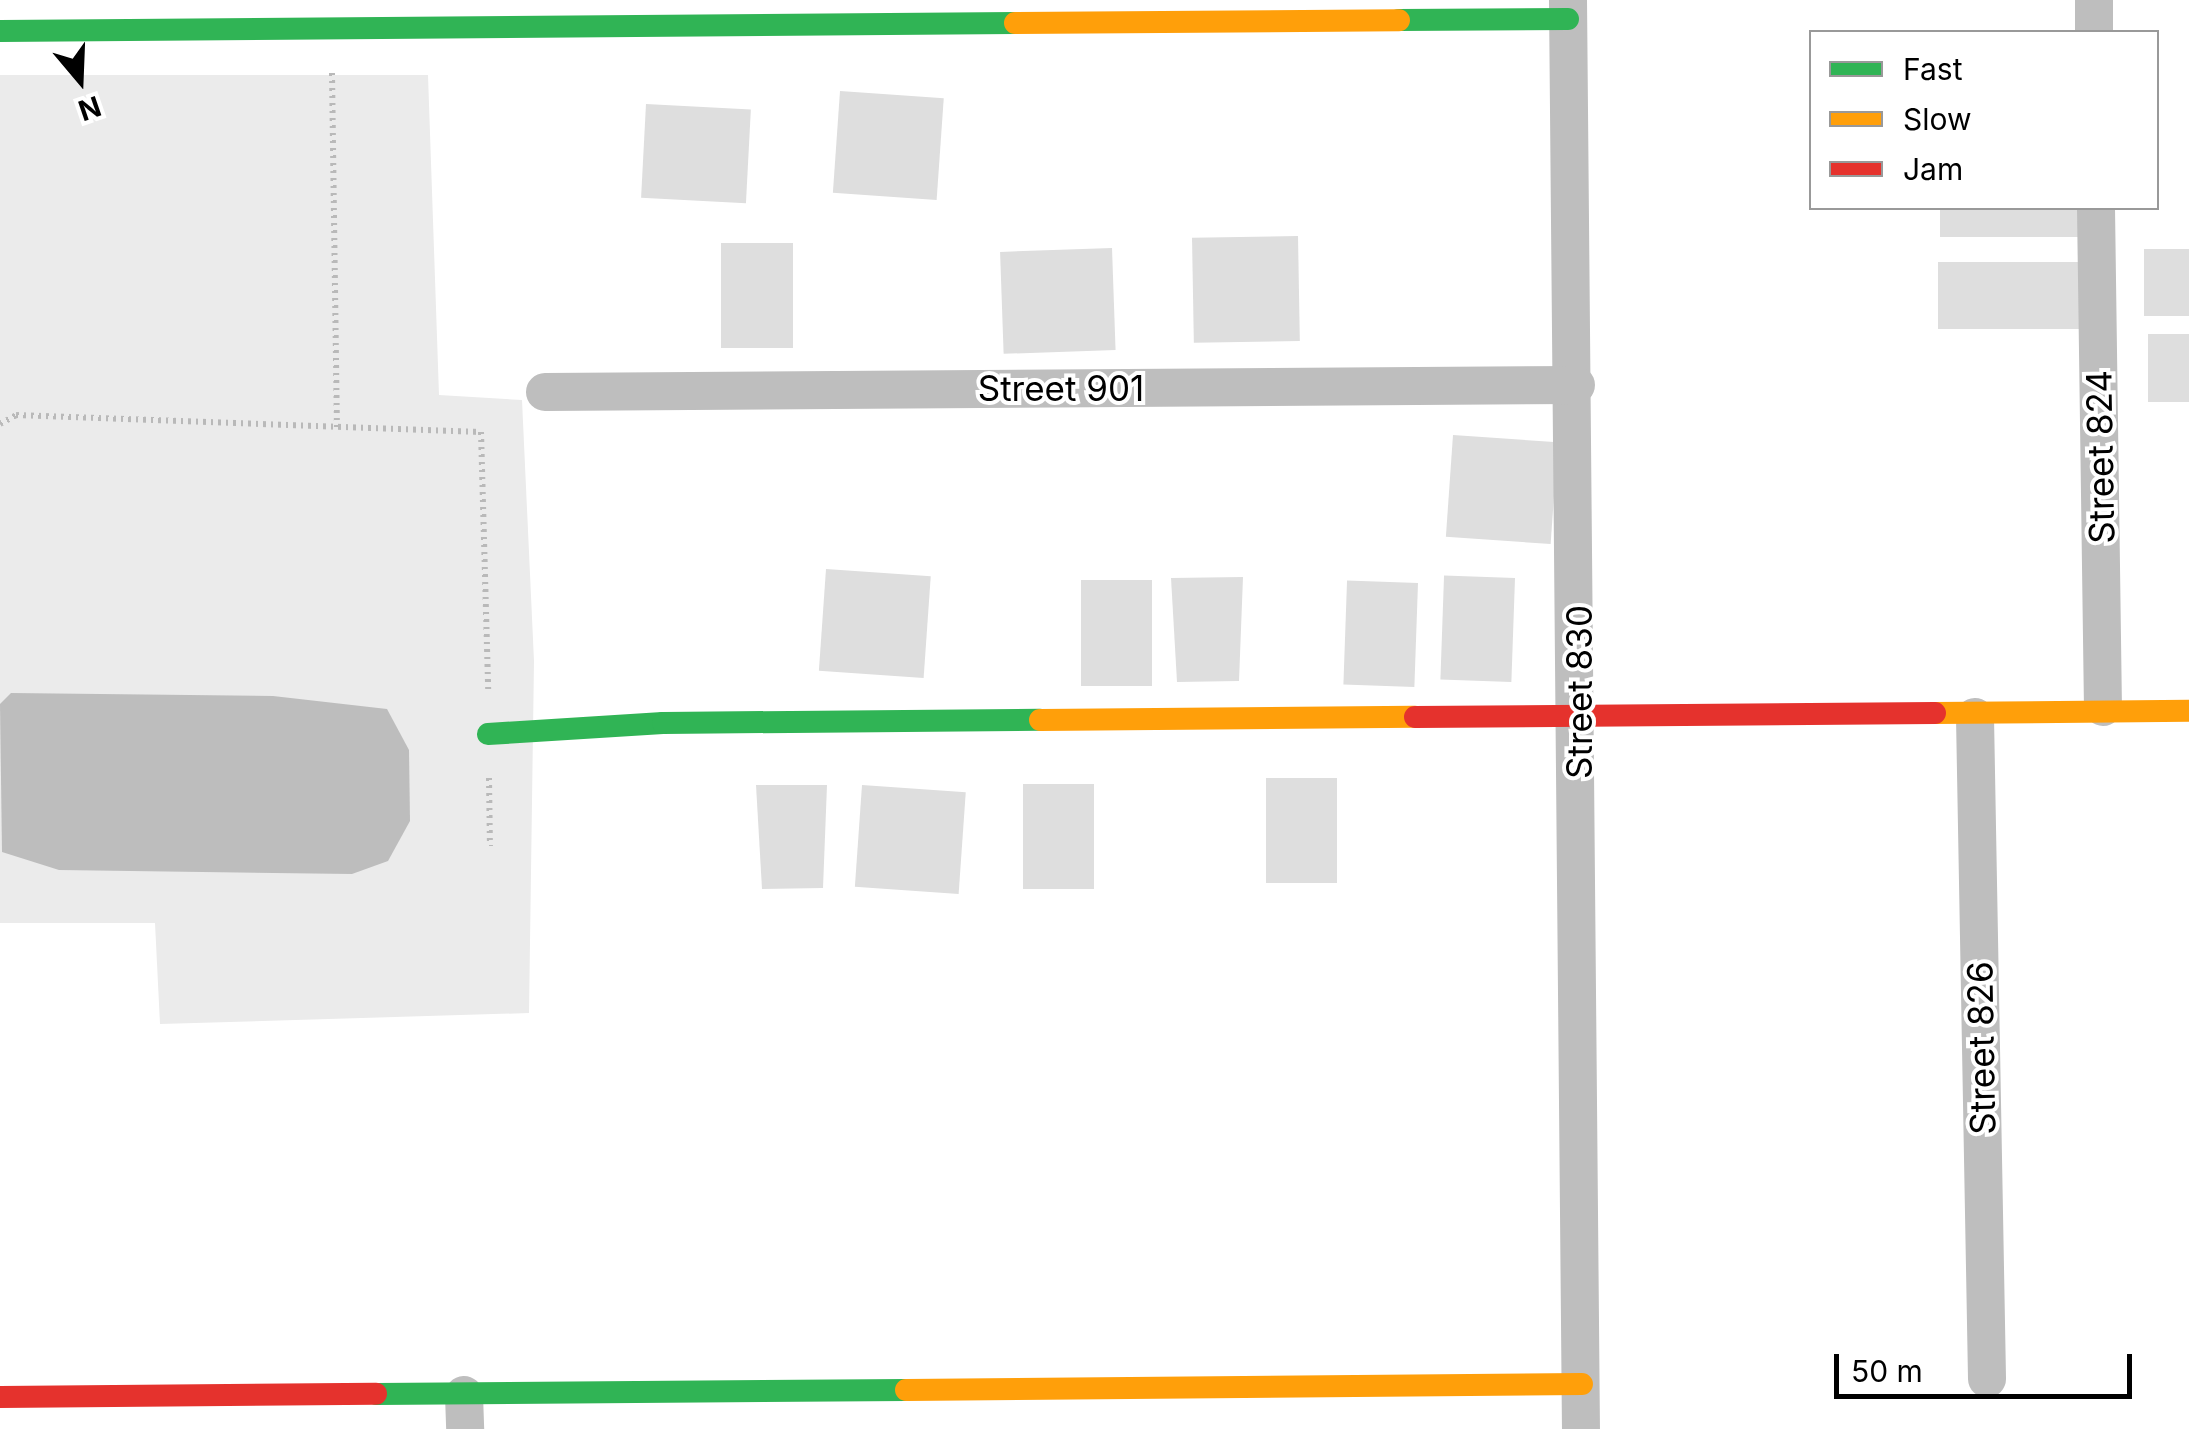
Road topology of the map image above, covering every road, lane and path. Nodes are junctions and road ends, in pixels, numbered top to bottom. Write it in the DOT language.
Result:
graph roads {
  1 [pos="2094,0"];
  2 [pos="1568,9"];
  3 [pos="139,15"];
  4 [pos="332,27"];
  5 [pos="2094,30"];
  6 [pos="0,31"];
  7 [pos="2096,210"];
  8 [pos="1576,385"];
  9 [pos="545,392"];
  10 [pos="0,424"];
  11 [pos="337,426"];
  12 [pos="2103,707"];
  13 [pos="2189,711"];
  14 [pos="1975,716"];
  15 [pos="1579,720"];
  16 [pos="488,734"];
  17 [pos="490,846"];
  18 [pos="1988,1379"];
  19 [pos="1582,1384"];
  20 [pos="0,1397"];
  21 [pos="465,1412"];
  22 [pos="1581,1429"];
  1 -- 5 [label="street"];
  2 -- 4 [label="street"];
  2 -- 8 [label="street, Street 830"];
  3 -- 4 [label="street"];
  3 -- 6 [label="street"];
  4 -- 11 [label="path"];
  7 -- 12 [label="street, Street 824"];
  8 -- 9 [label="street, Street 901"];
  8 -- 15 [label="street, Street 830"];
  10 -- 11 [label="path"];
  11 -- 16 [label="path"];
  12 -- 13 [label="street"];
  12 -- 14 [label="street"];
  14 -- 15 [label="street"];
  14 -- 18 [label="street, Street 826"];
  15 -- 16 [label="street"];
  15 -- 19 [label="street, Street 830"];
  16 -- 17 [label="path"];
  19 -- 21 [label="street"];
  19 -- 22 [label="street, Street 830"];
  20 -- 21 [label="street"];
}
